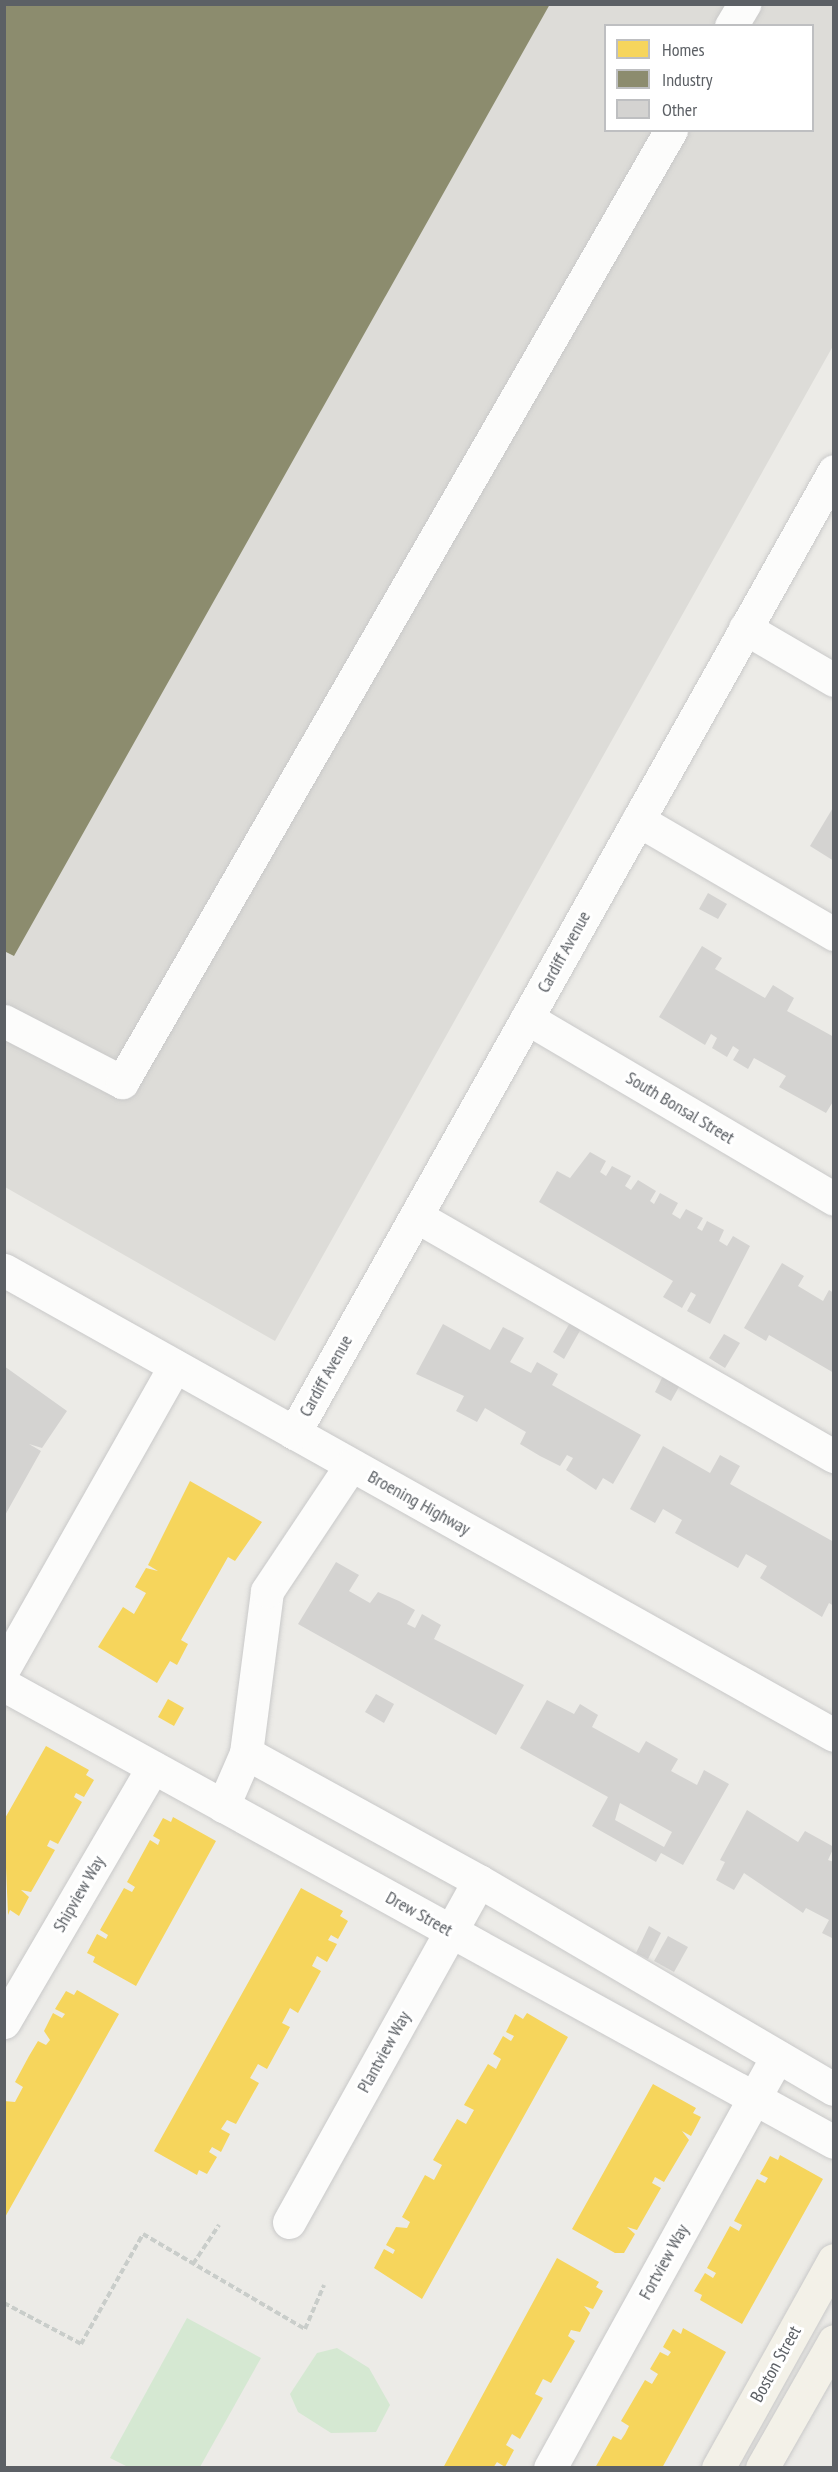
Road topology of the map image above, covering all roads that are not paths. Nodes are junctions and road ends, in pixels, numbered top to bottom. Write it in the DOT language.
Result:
graph roads {
  1 [pos="744,4"];
  2 [pos="732,24"];
  3 [pos="670,132"];
  4 [pos="834,471"];
  5 [pos="745,628"];
  6 [pos="834,680"];
  7 [pos="638,820"];
  8 [pos="834,934"];
  9 [pos="527,1018"];
  10 [pos="4,1021"];
  11 [pos="834,1199"];
  12 [pos="416,1216"];
  13 [pos="4,1270"];
  14 [pos="175,1366"];
  15 [pos="294,1433"];
  16 [pos="834,1456"];
  17 [pos="351,1465"];
  18 [pos="4,1668"];
  19 [pos="4,1685"];
  20 [pos="834,1735"];
  21 [pos="246,1753"];
  22 [pos="153,1767"];
  23 [pos="223,1806"];
  24 [pos="479,1881"];
  25 [pos="451,1932"];
  26 [pos="4,2022"];
  27 [pos="777,2057"];
  28 [pos="834,2089"];
  29 [pos="754,2099"];
  30 [pos="834,2142"];
  31 [pos="289,2222"];
  32 [pos="834,2260"];
  33 [pos="834,2341"];
  34 [pos="550,2468"];
  35 [pos="718,2468"];
  36 [pos="762,2468"];
  1 -- 2 [label="street"];
  3 -- 10 [label="street"];
  4 -- 5 [label="street, Cardiff Avenue"];
  5 -- 6 [label="street"];
  5 -- 7 [label="street, Cardiff Avenue"];
  7 -- 8 [label="street"];
  7 -- 9 [label="street, Cardiff Avenue"];
  9 -- 11 [label="street, South Bonsal Street"];
  9 -- 12 [label="street, Cardiff Avenue"];
  12 -- 15 [label="street, Cardiff Avenue"];
  12 -- 16 [label="street"];
  13 -- 14 [label="street, Broening Highway"];
  14 -- 15 [label="street, Broening Highway"];
  14 -- 18 [label="street"];
  15 -- 17 [label="street, Broening Highway"];
  17 -- 20 [label="street, Broening Highway"];
  17 -- 21 [label="street"];
  19 -- 22 [label="street, Drew Street"];
  21 -- 23 [label="street"];
  21 -- 24 [label="street"];
  22 -- 23 [label="street, Drew Street"];
  22 -- 26 [label="street, Shipview Way"];
  23 -- 25 [label="street, Drew Street"];
  24 -- 25 [label="street, Plantview Way"];
  24 -- 27 [label="street"];
  25 -- 29 [label="street, Drew Street"];
  25 -- 31 [label="street, Plantview Way"];
  27 -- 28 [label="street"];
  27 -- 29 [label="street, Fortview Way"];
  29 -- 30 [label="street, Drew Street"];
  29 -- 34 [label="street, Fortview Way"];
  32 -- 35 [label="main road, Boston Street"];
  33 -- 36 [label="main road"];
}
